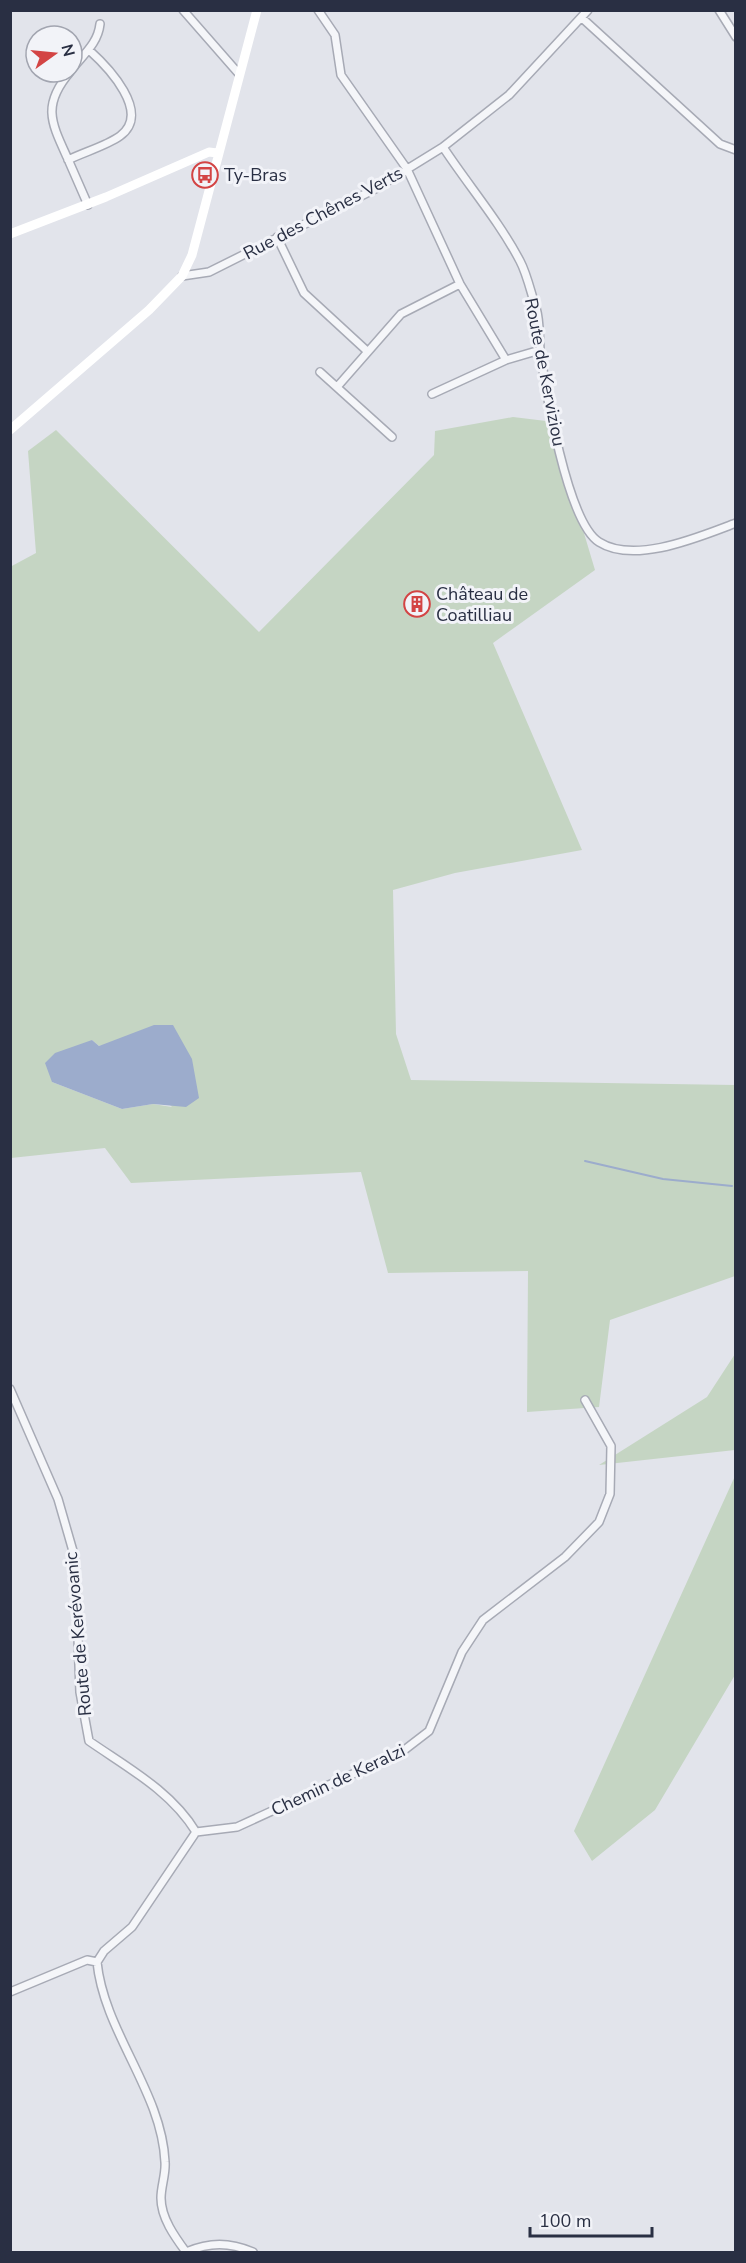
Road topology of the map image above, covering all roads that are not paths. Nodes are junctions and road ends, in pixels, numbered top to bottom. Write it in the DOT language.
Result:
graph roads {
  1 [pos="183,10"];
  2 [pos="256,10"];
  3 [pos="318,10"];
  4 [pos="588,10"];
  5 [pos="719,10"];
  6 [pos="582,18"];
  7 [pos="100,24"];
  8 [pos="735,37"];
  9 [pos="89,51"];
  10 [pos="84,56"];
  11 [pos="239,74"];
  12 [pos="59,84"];
  13 [pos="443,147"];
  14 [pos="735,150"];
  15 [pos="217,153"];
  16 [pos="68,160"];
  17 [pos="407,169"];
  18 [pos="88,205"];
  19 [pos="10,234"];
  20 [pos="277,237"];
  21 [pos="182,276"];
  22 [pos="460,284"];
  23 [pos="540,350"];
  24 [pos="367,351"];
  25 [pos="506,360"];
  26 [pos="320,372"];
  27 [pos="337,387"];
  28 [pos="432,394"];
  29 [pos="10,430"];
  30 [pos="392,437"];
  31 [pos="735,523"];
  32 [pos="10,1389"];
  33 [pos="585,1400"];
  34 [pos="196,1832"];
  35 [pos="97,1962"];
  36 [pos="10,1992"];
  37 [pos="186,2252"];
  38 [pos="253,2253"];
  1 -- 11 [label="street"];
  2 -- 11 [label="main road"];
  3 -- 17 [label="street"];
  4 -- 6 [label="street, Rue des Chênes Verts"];
  5 -- 8 [label="street"];
  6 -- 13 [label="street, Rue des Chênes Verts"];
  6 -- 14 [label="street"];
  7 -- 9 [label="street"];
  9 -- 10 [label="street"];
  9 -- 16 [label="street"];
  11 -- 15 [label="main road"];
  12 -- 16 [label="street"];
  13 -- 17 [label="street, Rue des Chênes Verts"];
  13 -- 23 [label="street, Route de Kerviziou"];
  15 -- 18 [label="main road"];
  15 -- 21 [label="main road"];
  16 -- 18 [label="street"];
  17 -- 20 [label="street, Rue des Chênes Verts"];
  17 -- 22 [label="street"];
  18 -- 19 [label="main road"];
  20 -- 21 [label="street, Rue des Chênes Verts"];
  20 -- 24 [label="street"];
  21 -- 29 [label="main road"];
  22 -- 24 [label="street"];
  22 -- 25 [label="street"];
  23 -- 25 [label="street"];
  23 -- 31 [label="street, Route de Kerviziou"];
  24 -- 27 [label="street"];
  25 -- 28 [label="street"];
  26 -- 27 [label="street"];
  27 -- 30 [label="street"];
  32 -- 34 [label="street, Route de Kerévoanic"];
  33 -- 34 [label="street, Chemin de Keralzi"];
  34 -- 35 [label="street"];
  35 -- 36 [label="street"];
  35 -- 37 [label="street"];
  37 -- 38 [label="street"];
}
